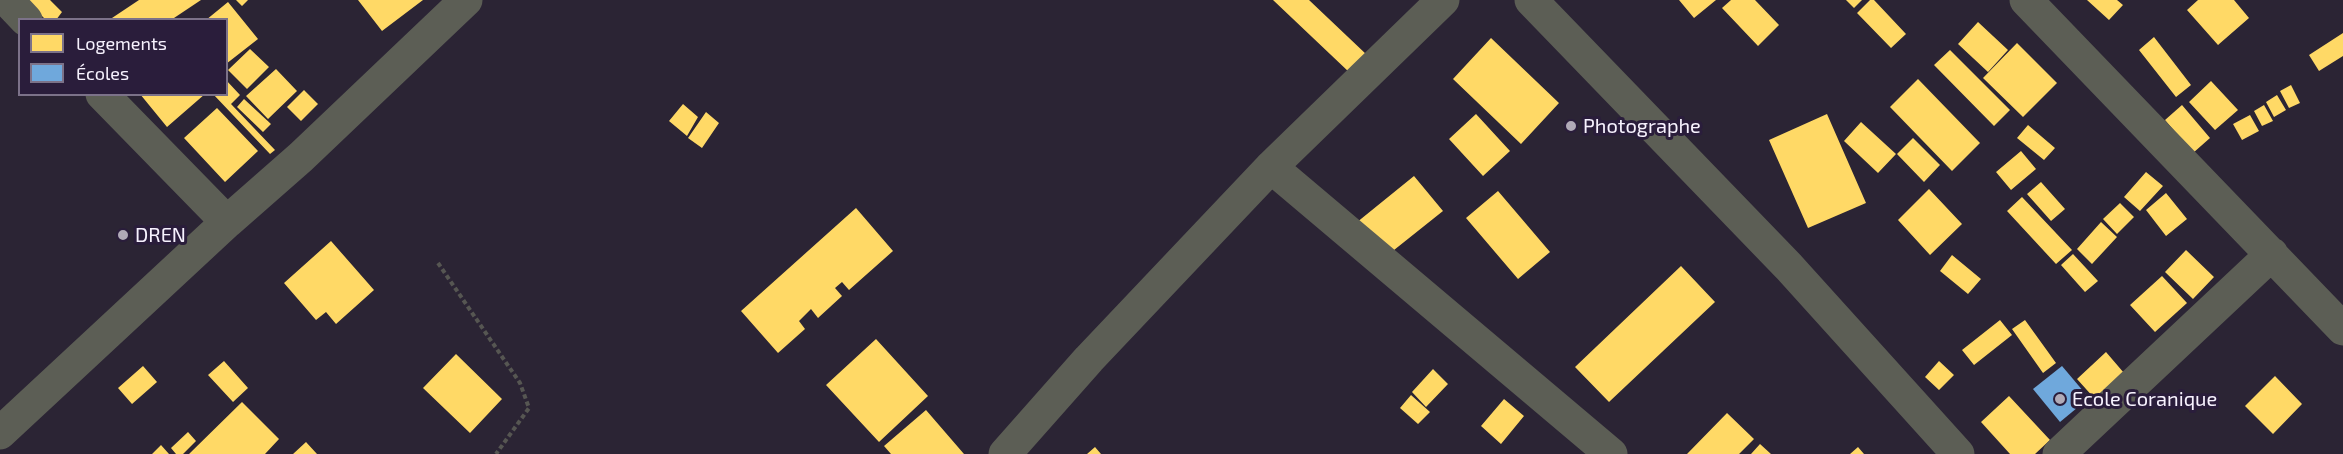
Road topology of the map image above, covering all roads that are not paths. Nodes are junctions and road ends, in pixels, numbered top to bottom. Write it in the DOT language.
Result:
graph roads {
  1 [pos="7,0"];
  2 [pos="466,0"];
  3 [pos="1443,0"];
  4 [pos="1531,0"];
  5 [pos="2026,0"];
  6 [pos="24,18"];
  7 [pos="104,96"];
  8 [pos="1271,167"];
  9 [pos="227,222"];
  10 [pos="2272,254"];
  11 [pos="2343,329"];
  12 [pos="0,433"];
  13 [pos="1005,454"];
  14 [pos="1611,454"];
  15 [pos="1958,454"];
  16 [pos="2059,454"];
  1 -- 6 [label="street"];
  2 -- 9 [label="street"];
  3 -- 8 [label="street"];
  4 -- 15 [label="street"];
  5 -- 10 [label="street"];
  7 -- 9 [label="street"];
  8 -- 13 [label="street"];
  8 -- 14 [label="street"];
  9 -- 12 [label="street"];
  10 -- 11 [label="street"];
  10 -- 16 [label="street"];
}
